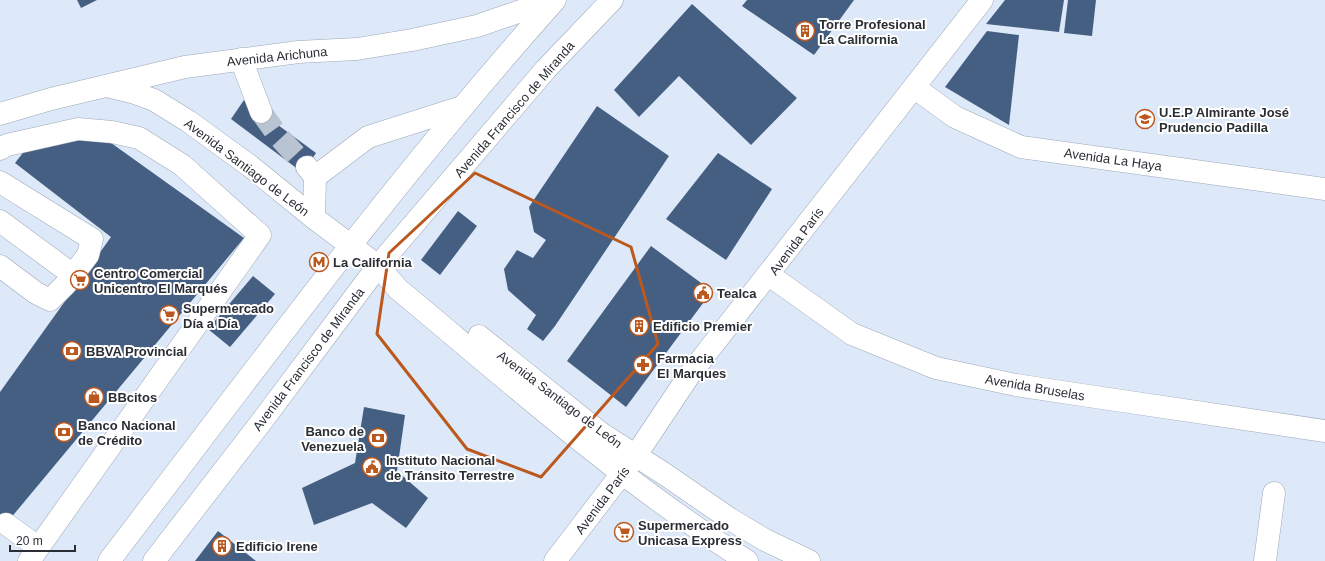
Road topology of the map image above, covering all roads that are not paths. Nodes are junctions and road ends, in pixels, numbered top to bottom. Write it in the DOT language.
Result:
graph roads {
  1 [pos="554,0"];
  2 [pos="612,0"];
  3 [pos="982,0"];
  4 [pos="241,59"];
  5 [pos="107,86"];
  6 [pos="915,88"];
  7 [pos="462,107"];
  8 [pos="261,112"];
  9 [pos="0,114"];
  10 [pos="0,149"];
  11 [pos="0,182"];
  12 [pos="1325,189"];
  13 [pos="314,218"];
  14 [pos="0,221"];
  15 [pos="352,245"];
  16 [pos="0,266"];
  17 [pos="378,266"];
  18 [pos="73,275"];
  19 [pos="769,275"];
  20 [pos="1325,431"];
  21 [pos="636,455"];
  22 [pos="622,474"];
  23 [pos="1274,493"];
  24 [pos="6,524"];
  25 [pos="33,554"];
  26 [pos="109,561"];
  27 [pos="154,561"];
  28 [pos="555,561"];
  29 [pos="747,561"];
  30 [pos="809,561"];
  31 [pos="1265,561"];
  1 -- 4 [label="street, Avenida Arichuna"];
  1 -- 7 [label="street"];
  2 -- 17 [label="street, Avenida Francisco de Miranda"];
  3 -- 6 [label="street, Avenida París"];
  4 -- 5 [label="street, Avenida Arichuna"];
  4 -- 8 [label="street"];
  5 -- 9 [label="street, Avenida Arichuna"];
  5 -- 13 [label="street, Avenida Santiago de León"];
  6 -- 12 [label="street, Avenida La Haya"];
  6 -- 19 [label="street, Avenida París"];
  7 -- 13 [label="street"];
  7 -- 15 [label="street"];
  10 -- 25 [label="street"];
  11 -- 18 [label="street"];
  13 -- 15 [label="street, Avenida Santiago de León"];
  14 -- 18 [label="street"];
  15 -- 17 [label="street, Avenida Santiago de León"];
  15 -- 26 [label="street"];
  16 -- 18 [label="street"];
  17 -- 21 [label="street, Avenida Santiago de León"];
  17 -- 22 [label="street, Avenida Santiago de León"];
  17 -- 27 [label="street, Avenida Francisco de Miranda"];
  19 -- 20 [label="street, Avenida Bruselas"];
  19 -- 21 [label="street, Avenida París"];
  21 -- 22 [label="street, Avenida París"];
  21 -- 30 [label="street, Avenida Santiago de León"];
  22 -- 28 [label="street, Avenida París"];
  22 -- 29 [label="street, Avenida Santiago de León"];
  23 -- 31 [label="street"];
  24 -- 25 [label="street"];
}
